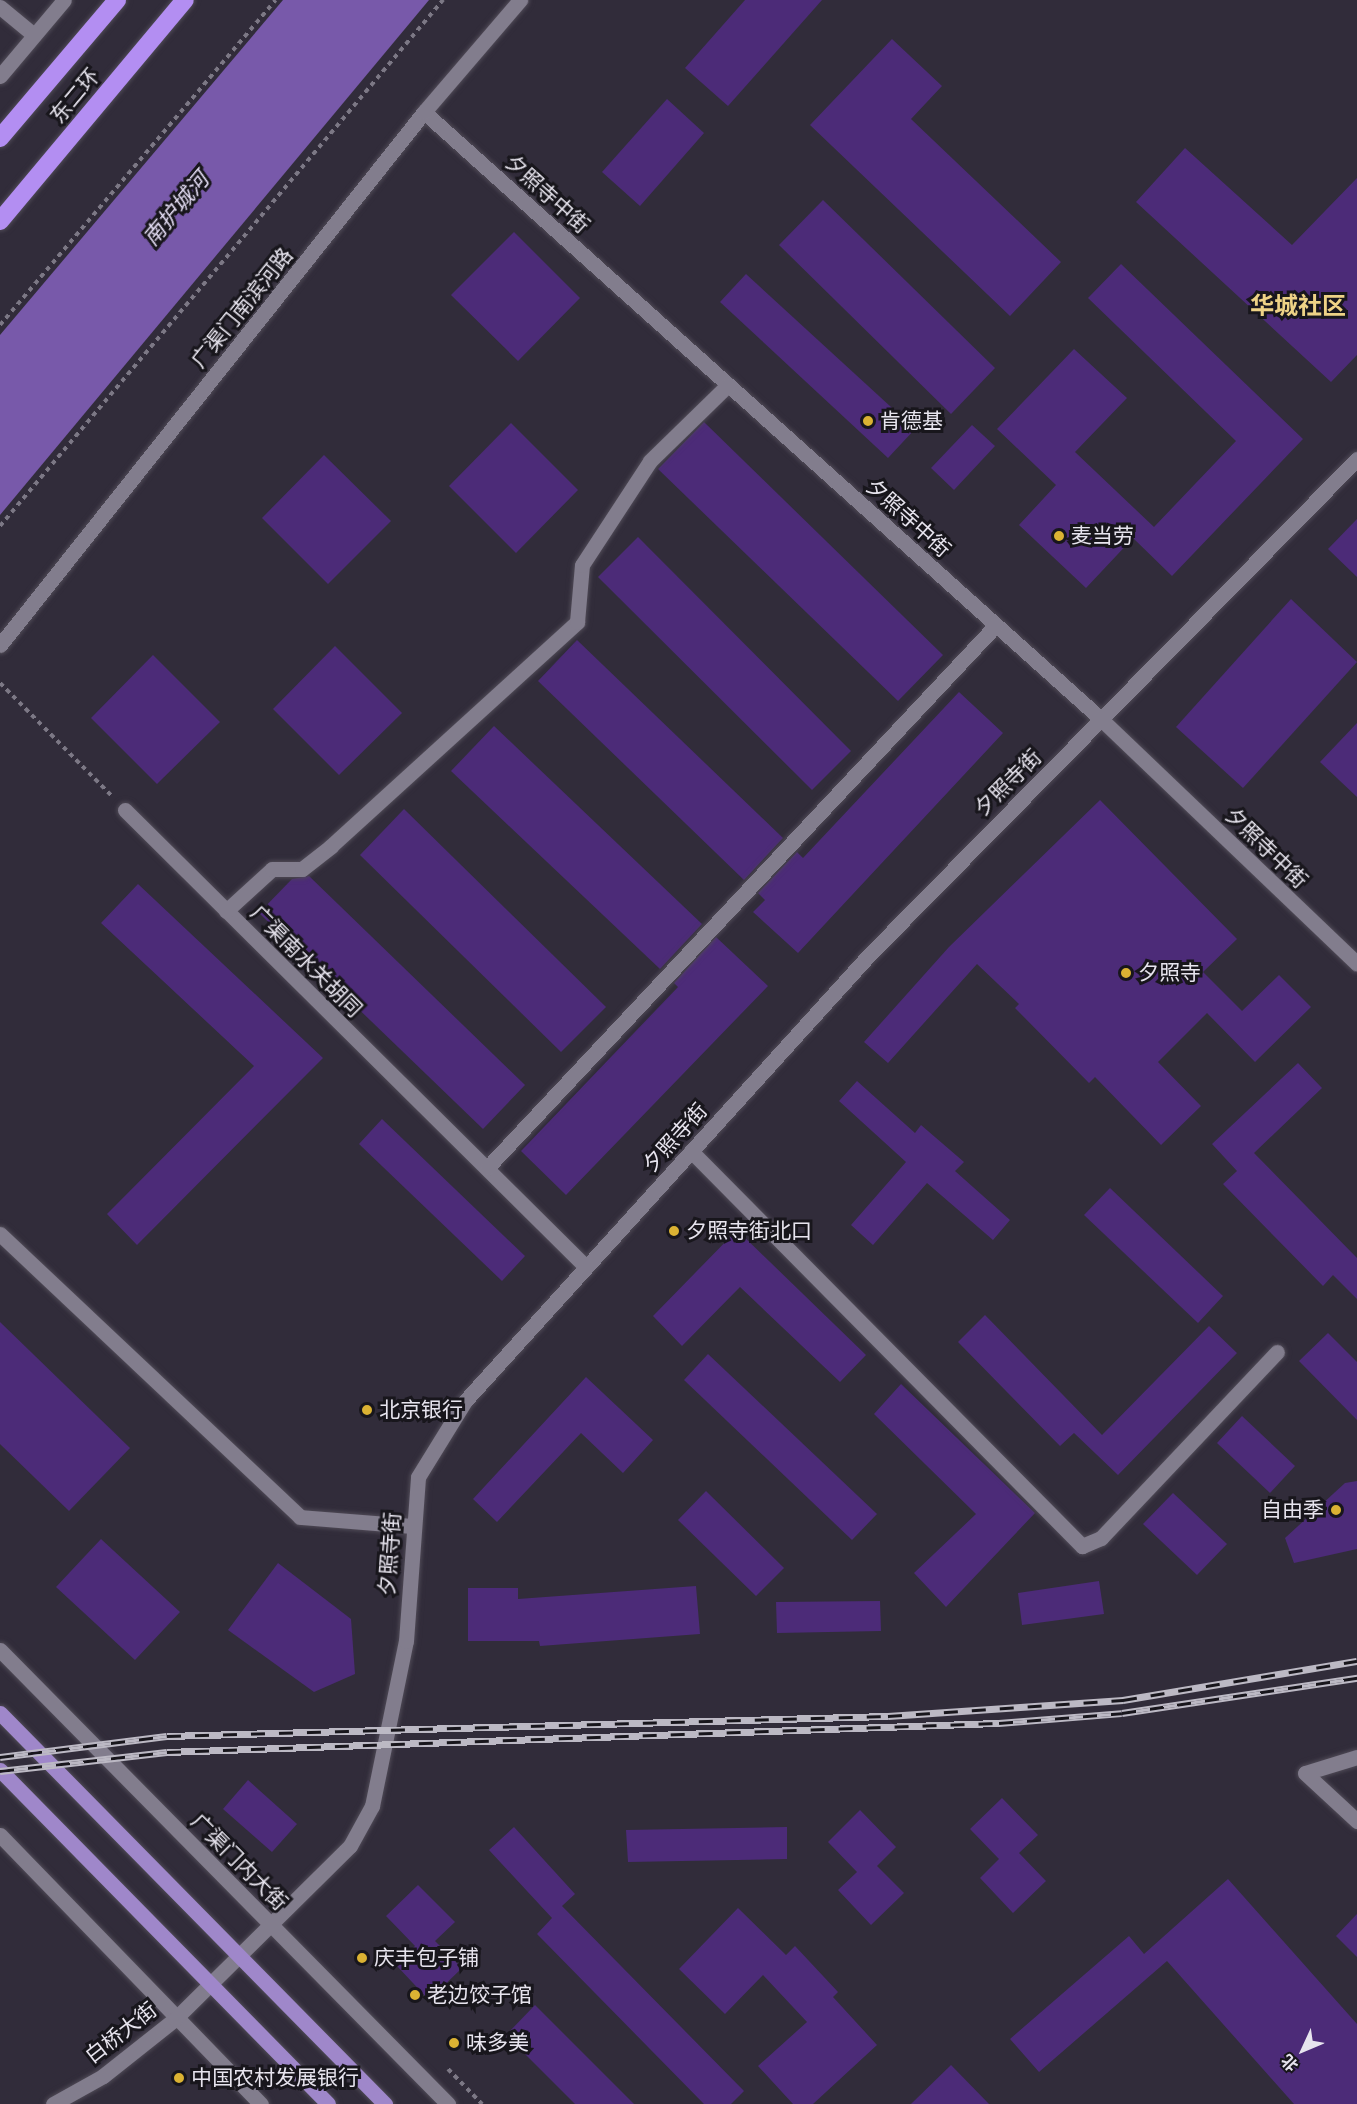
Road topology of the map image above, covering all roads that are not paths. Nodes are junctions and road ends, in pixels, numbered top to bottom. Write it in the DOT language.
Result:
graph roads {
  1 [pos="64,0"];
  2 [pos="117,0"];
  3 [pos="185,0"];
  4 [pos="520,0"];
  5 [pos="0,7"];
  6 [pos="34,35"];
  7 [pos="0,76"];
  8 [pos="424,112"];
  9 [pos="0,138"];
  10 [pos="0,221"];
  11 [pos="728,385"];
  12 [pos="1357,459"];
  13 [pos="996,625"];
  14 [pos="0,645"];
  15 [pos="1101,719"];
  16 [pos="125,810"];
  17 [pos="226,912"];
  18 [pos="1357,964"];
  19 [pos="691,1151"];
  20 [pos="487,1168"];
  21 [pos="0,1234"];
  22 [pos="586,1267"];
  23 [pos="1277,1352"];
  24 [pos="411,1526"];
  25 [pos="0,1650"];
  26 [pos="0,1713"];
  27 [pos="1357,1757"];
  28 [pos="0,1770"];
  29 [pos="1357,1821"];
  30 [pos="0,1834"];
  31 [pos="270,1924"];
  32 [pos="237,1956"];
  33 [pos="208,1984"];
  34 [pos="175,2019"];
  35 [pos="59,2103"];
  36 [pos="261,2104"];
  37 [pos="328,2104"];
  38 [pos="385,2104"];
  39 [pos="448,2104"];
  1 -- 6 [label="street"];
  2 -- 9 [label="highway, 东二环"];
  3 -- 10 [label="highway, 东二环"];
  4 -- 8 [label="street, 广渠门南滨河路"];
  5 -- 6 [label="street"];
  6 -- 7 [label="street"];
  8 -- 11 [label="street, 夕照寺中街"];
  8 -- 14 [label="street, 广渠门南滨河路"];
  11 -- 13 [label="street, 夕照寺中街"];
  11 -- 17 [label="street"];
  12 -- 15 [label="street, 夕照寺街"];
  13 -- 15 [label="street, 夕照寺中街"];
  13 -- 20 [label="street"];
  15 -- 18 [label="street, 夕照寺中街"];
  15 -- 19 [label="street, 夕照寺街"];
  16 -- 17 [label="street, 广渠南水关胡同"];
  17 -- 20 [label="street, 广渠南水关胡同"];
  19 -- 22 [label="street, 夕照寺街"];
  19 -- 23 [label="street"];
  20 -- 22 [label="street, 广渠南水关胡同"];
  21 -- 24 [label="street"];
  22 -- 24 [label="street, 夕照寺街"];
  24 -- 31 [label="street, 夕照寺街"];
  25 -- 31 [label="street, 广渠门内大街"];
  26 -- 32 [label="main road"];
  27 -- 29 [label="street"];
  28 -- 33 [label="main road"];
  30 -- 34 [label="street"];
  31 -- 32 [label="street, 夕照寺街"];
  31 -- 39 [label="street, 广渠门内大街"];
  32 -- 33 [label="street, 白桥大街"];
  32 -- 38 [label="main road"];
  33 -- 34 [label="street, 白桥大街"];
  33 -- 37 [label="main road"];
  34 -- 35 [label="street, 白桥大街"];
  34 -- 36 [label="street"];
}
